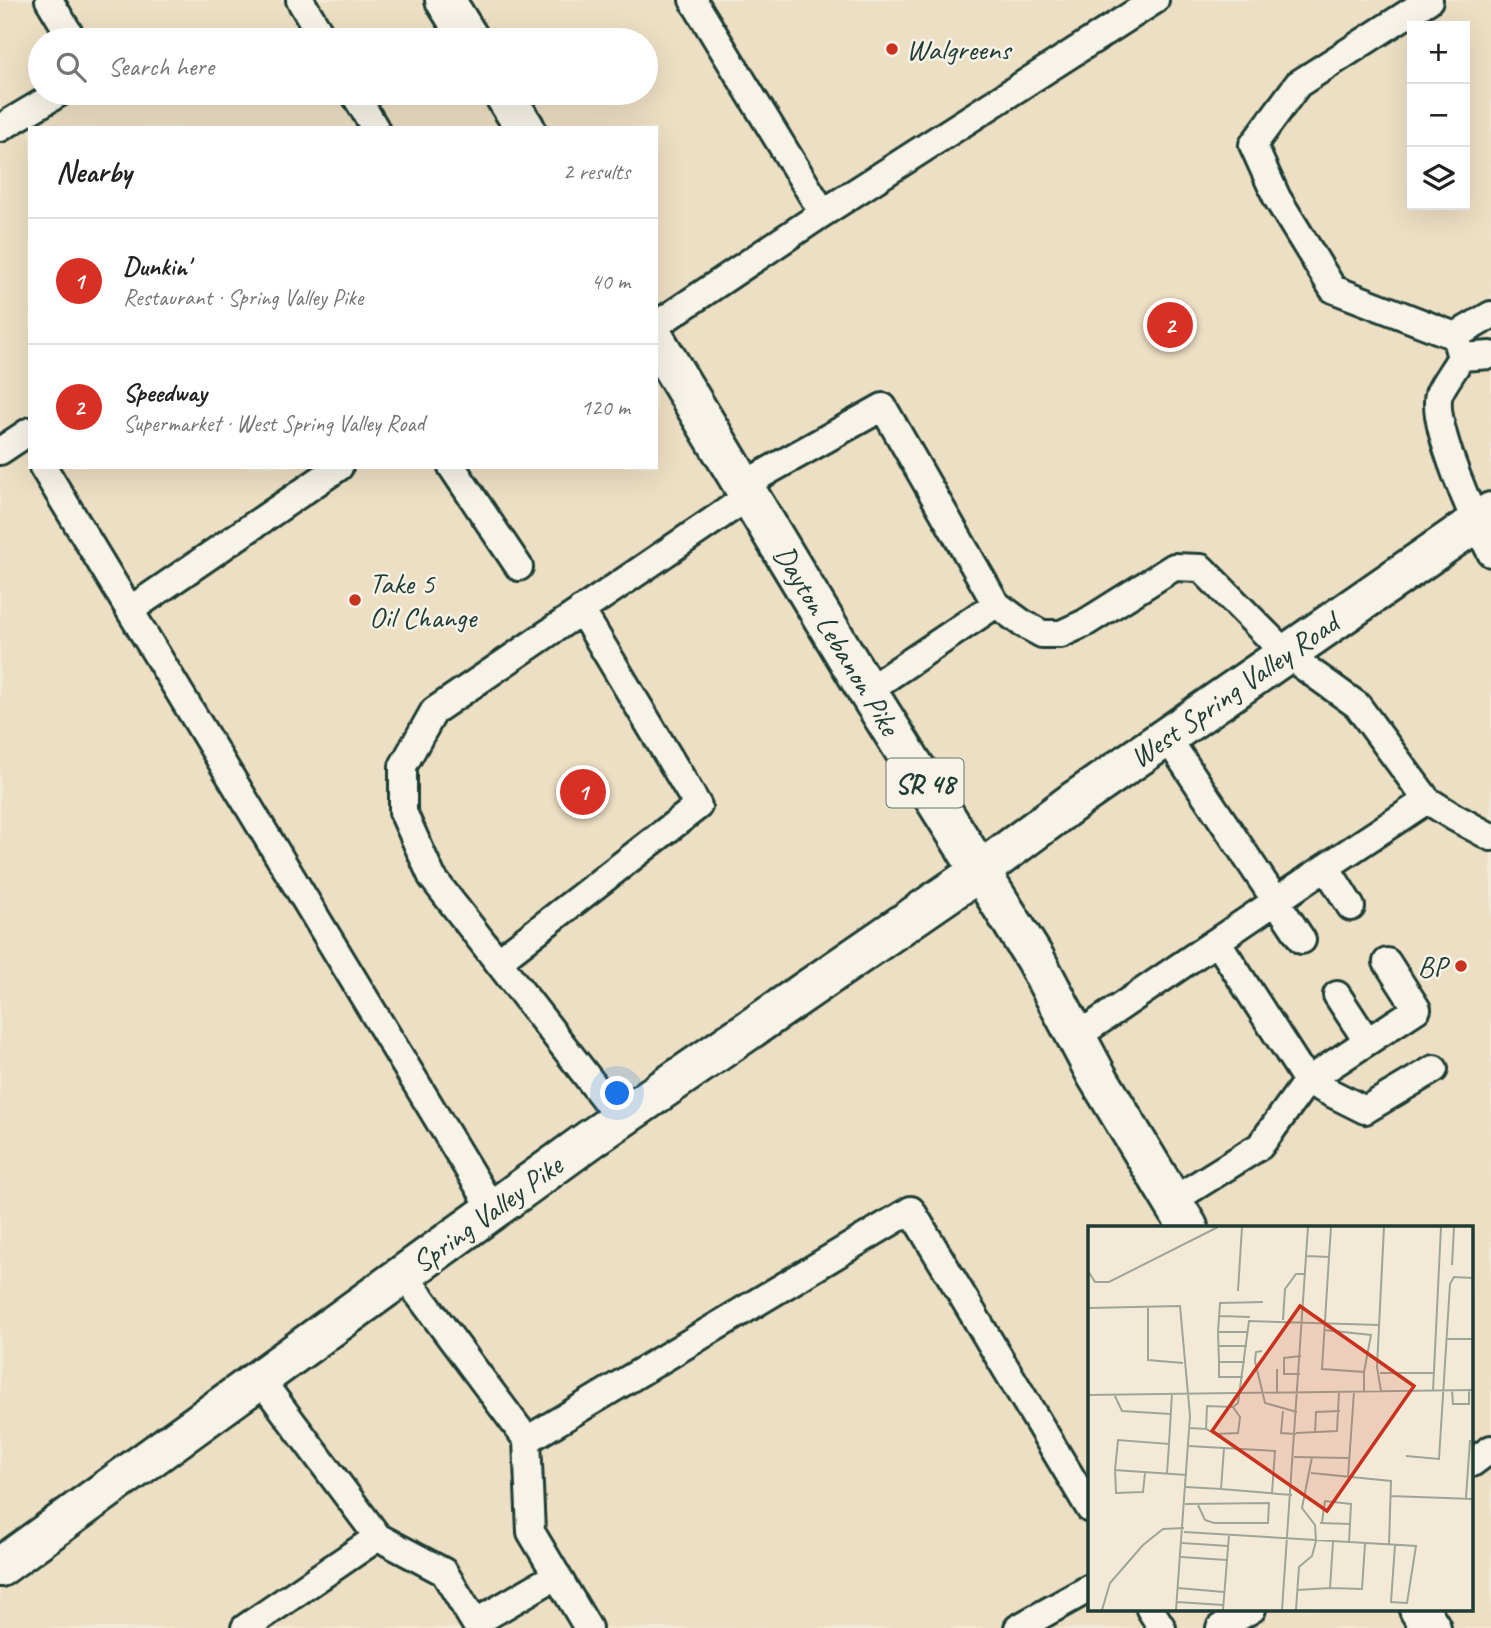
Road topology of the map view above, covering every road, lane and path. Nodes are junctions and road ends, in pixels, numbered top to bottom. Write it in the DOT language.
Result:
graph roads {
  1 [pos="49,0"];
  2 [pos="300,0"];
  3 [pos="445,0"];
  4 [pos="693,0"];
  5 [pos="1156,0"];
  6 [pos="1429,0"];
  7 [pos="66,28"];
  8 [pos="317,28"];
  9 [pos="462,28"];
  10 [pos="39,105"];
  11 [pos="361,105"];
  12 [pos="511,105"];
  13 [pos="374,126"];
  14 [pos="524,126"];
  15 [pos="0,128"];
  16 [pos="824,213"];
  17 [pos="1491,315"];
  18 [pos="658,324"];
  19 [pos="658,344"];
  20 [pos="1458,347"];
  21 [pos="1491,355"];
  22 [pos="28,437"];
  23 [pos="0,451"];
  24 [pos="44,469"];
  25 [pos="336,469"];
  26 [pos="453,469"];
  27 [pos="746,491"];
  28 [pos="1486,529"];
  29 [pos="519,567"];
  30 [pos="996,604"];
  31 [pos="130,610"];
  32 [pos="581,610"];
  33 [pos="1286,654"];
  34 [pos="867,691"];
  35 [pos="1166,736"];
  36 [pos="1427,800"];
  37 [pos="1491,837"];
  38 [pos="1326,867"];
  39 [pos="980,871"];
  40 [pos="1276,901"];
  41 [pos="1352,907"];
  42 [pos="1302,940"];
  43 [pos="1217,941"];
  44 [pos="498,961"];
  45 [pos="1387,962"];
  46 [pos="1337,995"];
  47 [pos="1076,1037"];
  48 [pos="1367,1041"];
  49 [pos="1434,1069"];
  50 [pos="1307,1081"];
  51 [pos="620,1119"];
  52 [pos="493,1210"];
  53 [pos="1180,1214"];
  54 [pos="404,1275"];
  55 [pos="260,1378"];
  56 [pos="527,1440"];
  57 [pos="1491,1449"];
  58 [pos="1474,1462"];
  59 [pos="1088,1506"];
  60 [pos="378,1536"];
  61 [pos="0,1567"];
  62 [pos="557,1575"];
  63 [pos="1088,1589"];
  64 [pos="1151,1610"];
  65 [pos="1250,1610"];
  66 [pos="1420,1610"];
  67 [pos="477,1625"];
  68 [pos="245,1628"];
  69 [pos="588,1628"];
  70 [pos="1018,1628"];
  71 [pos="1162,1628"];
  72 [pos="1220,1628"];
  73 [pos="1431,1628"];
  1 -- 7 [label="lane"];
  2 -- 8 [label="lane"];
  3 -- 9 [label="street"];
  4 -- 16 [label="lane"];
  5 -- 16 [label="lane"];
  6 -- 20 [label="lane"];
  10 -- 15 [label="lane"];
  11 -- 13 [label="lane"];
  12 -- 14 [label="street"];
  16 -- 18 [label="lane"];
  17 -- 20 [label="lane"];
  19 -- 27 [label="street, Dayton Lebanon Pike / SR 48"];
  20 -- 21 [label="lane"];
  20 -- 28 [label="lane"];
  22 -- 23 [label="lane"];
  24 -- 31 [label="lane"];
  25 -- 31 [label="lane"];
  26 -- 29 [label="lane"];
  27 -- 30 [label="lane"];
  27 -- 32 [label="lane"];
  27 -- 34 [label="street, Dayton Lebanon Pike / SR 48"];
  28 -- 33 [label="street, West Spring Valley Road"];
  30 -- 33 [label="lane"];
  30 -- 34 [label="lane"];
  31 -- 52 [label="lane"];
  32 -- 44 [label="lane"];
  32 -- 44 [label="lane"];
  33 -- 35 [label="street, West Spring Valley Road"];
  33 -- 36 [label="lane"];
  34 -- 39 [label="street, Dayton Lebanon Pike / SR 48"];
  35 -- 39 [label="street, West Spring Valley Road"];
  35 -- 40 [label="lane"];
  36 -- 37 [label="lane"];
  36 -- 38 [label="lane"];
  38 -- 40 [label="lane"];
  38 -- 41 [label="lane"];
  39 -- 47 [label="street, Dayton Lebanon Pike / SR 48"];
  39 -- 51 [label="street, Spring Valley Pike"];
  40 -- 42 [label="lane"];
  40 -- 43 [label="lane"];
  43 -- 47 [label="lane"];
  43 -- 50 [label="lane"];
  44 -- 51 [label="lane"];
  45 -- 48 [label="lane"];
  46 -- 48 [label="lane"];
  47 -- 53 [label="street, Dayton Lebanon Pike / SR 48"];
  48 -- 50 [label="lane"];
  49 -- 50 [label="lane"];
  50 -- 53 [label="lane"];
  51 -- 52 [label="street, Spring Valley Pike"];
  52 -- 54 [label="street, Spring Valley Pike"];
  54 -- 55 [label="street, Spring Valley Pike"];
  54 -- 56 [label="lane"];
  55 -- 60 [label="lane"];
  55 -- 61 [label="street, Spring Valley Pike"];
  56 -- 59 [label="lane"];
  56 -- 62 [label="lane"];
  57 -- 58 [label="lane"];
  60 -- 67 [label="lane"];
  60 -- 68 [label="lane"];
  62 -- 67 [label="lane"];
  62 -- 69 [label="lane"];
  63 -- 70 [label="lane"];
  64 -- 71 [label="lane"];
  65 -- 72 [label="lane"];
  66 -- 73 [label="street"];
}
